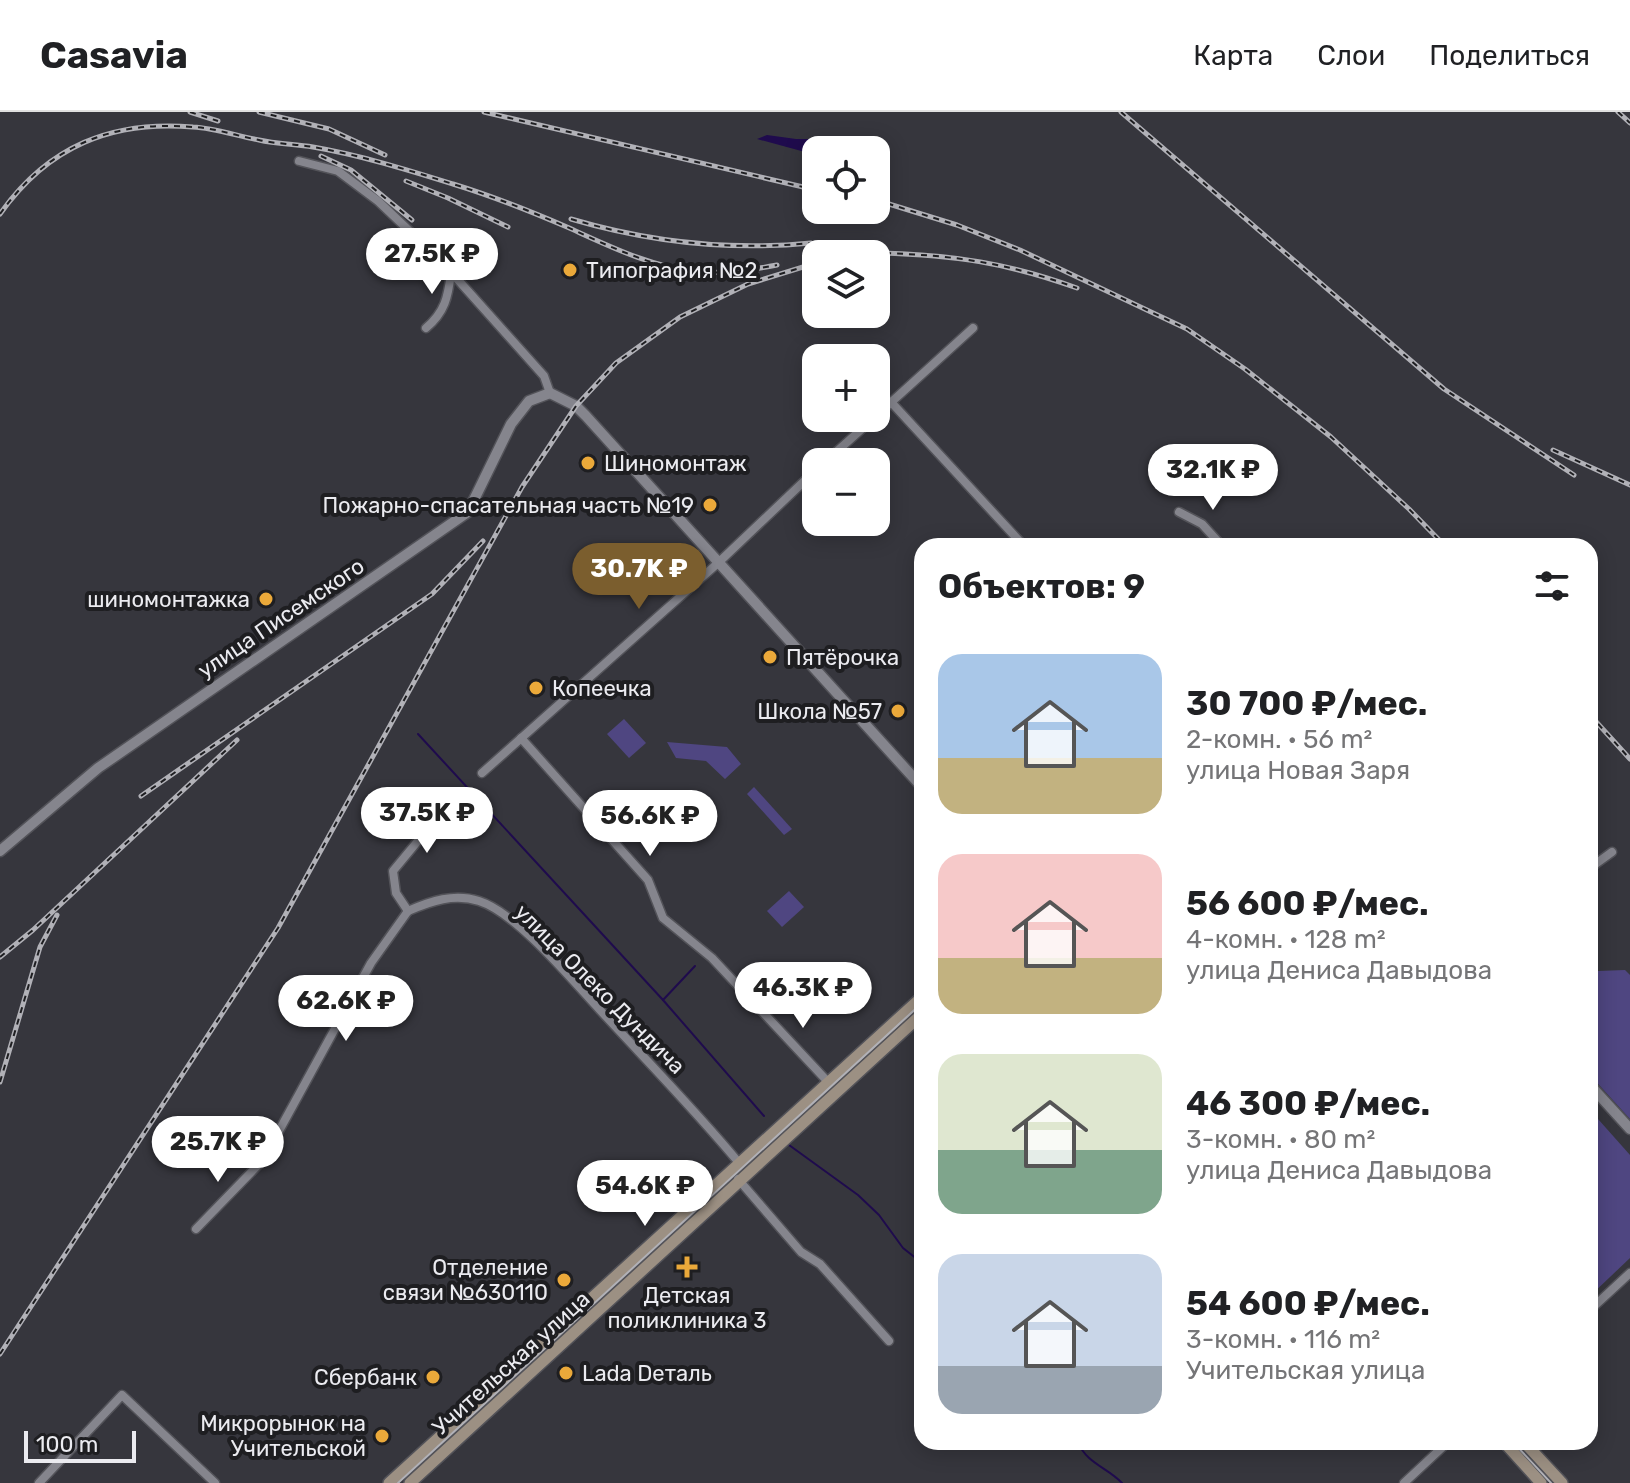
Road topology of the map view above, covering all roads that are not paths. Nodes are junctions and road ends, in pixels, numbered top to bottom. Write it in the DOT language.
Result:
graph roads {
  1 [pos="299,161"];
  2 [pos="451,273"];
  3 [pos="426,328"];
  4 [pos="973,328"];
  5 [pos="550,393"];
  6 [pos="891,402"];
  7 [pos="858,432"];
  8 [pos="841,448"];
  9 [pos="802,483"];
  10 [pos="1179,512"];
  11 [pos="1017,538"];
  12 [pos="1215,538"];
  13 [pos="718,563"];
  14 [pos="521,738"];
  15 [pos="482,773"];
  16 [pos="914,778"];
  17 [pos="445,801"];
  18 [pos="0,851"];
  19 [pos="1612,852"];
  20 [pos="1598,862"];
  21 [pos="408,911"];
  22 [pos="914,1004"];
  23 [pos="914,1021"];
  24 [pos="829,1083"];
  25 [pos="1598,1094"];
  26 [pos="1630,1129"];
  27 [pos="737,1172"];
  28 [pos="196,1229"];
  29 [pos="1630,1273"];
  30 [pos="1598,1303"];
  31 [pos="889,1341"];
  32 [pos="1439,1450"];
  33 [pos="1511,1450"];
  34 [pos="1531,1450"];
  35 [pos="39,1483"];
  36 [pos="215,1483"];
  37 [pos="389,1483"];
  38 [pos="410,1483"];
  39 [pos="1404,1483"];
  40 [pos="1541,1483"];
  41 [pos="1562,1483"];
  1 -- 2 [label="street"];
  2 -- 3 [label="street"];
  2 -- 5 [label="street"];
  4 -- 6 [label="street"];
  5 -- 13 [label="street"];
  5 -- 18 [label="street, улица Писемского"];
  6 -- 11 [label="street"];
  7 -- 8 [label="street"];
  9 -- 13 [label="street"];
  10 -- 12 [label="street"];
  13 -- 14 [label="street"];
  13 -- 16 [label="street"];
  14 -- 15 [label="street"];
  14 -- 24 [label="street"];
  17 -- 21 [label="street"];
  19 -- 20 [label="street"];
  21 -- 27 [label="street, улица Олеко Дундича"];
  21 -- 28 [label="street"];
  22 -- 24 [label="main road, Учительская улица"];
  23 -- 27 [label="main road, Учительская улица"];
  24 -- 27 [label="main road, Учительская улица"];
  25 -- 26 [label="street"];
  27 -- 31 [label="street, улица Олеко Дундича"];
  27 -- 37 [label="main road, Учительская улица"];
  27 -- 38 [label="main road, Учительская улица"];
  29 -- 30 [label="street"];
  32 -- 39 [label="street"];
  33 -- 40 [label="main road"];
  34 -- 41 [label="main road"];
  35 -- 36 [label="street"];
}
